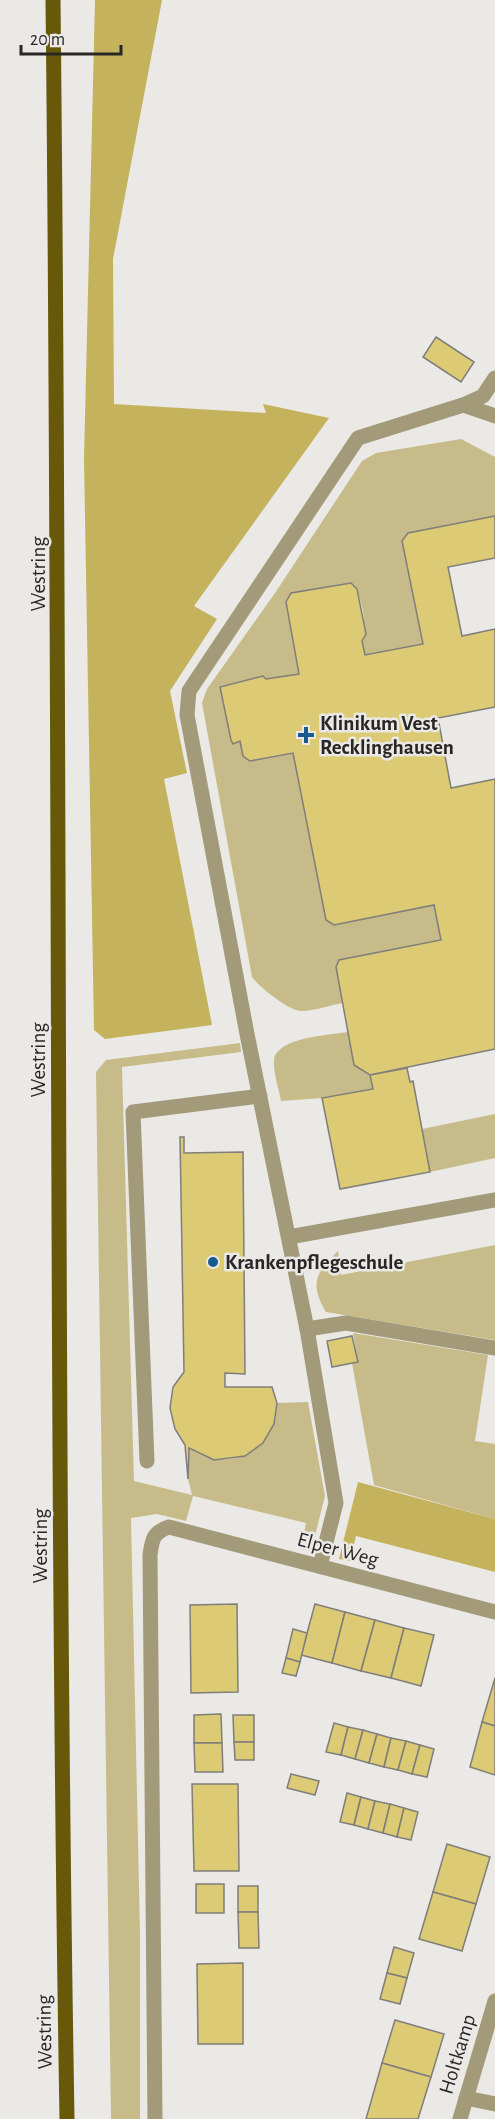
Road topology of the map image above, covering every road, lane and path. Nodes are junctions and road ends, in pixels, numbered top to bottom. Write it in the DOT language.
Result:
graph roads {
  1 [pos="53,0"];
  2 [pos="495,378"];
  3 [pos="463,405"];
  4 [pos="495,416"];
  5 [pos="260,1096"];
  6 [pos="495,1200"];
  7 [pos="289,1237"];
  8 [pos="307,1329"];
  9 [pos="495,1348"];
  10 [pos="147,1461"];
  11 [pos="320,1566"];
  12 [pos="495,1612"];
  13 [pos="495,2001"];
  14 [pos="466,2097"];
  15 [pos="495,2104"];
  16 [pos="67,2119"];
  17 [pos="155,2119"];
  18 [pos="460,2119"];
  1 -- 16 [label="main road, Westring"];
  2 -- 3 [label="street"];
  3 -- 4 [label="street"];
  3 -- 5 [label="street"];
  5 -- 7 [label="street"];
  5 -- 10 [label="street"];
  6 -- 7 [label="street"];
  7 -- 8 [label="street"];
  8 -- 9 [label="street"];
  8 -- 11 [label="street"];
  11 -- 12 [label="street, Elper Weg"];
  11 -- 17 [label="street, Elper Weg"];
  13 -- 14 [label="street, Holtkamp"];
  14 -- 15 [label="street"];
  14 -- 18 [label="street, Holtkamp"];
}
